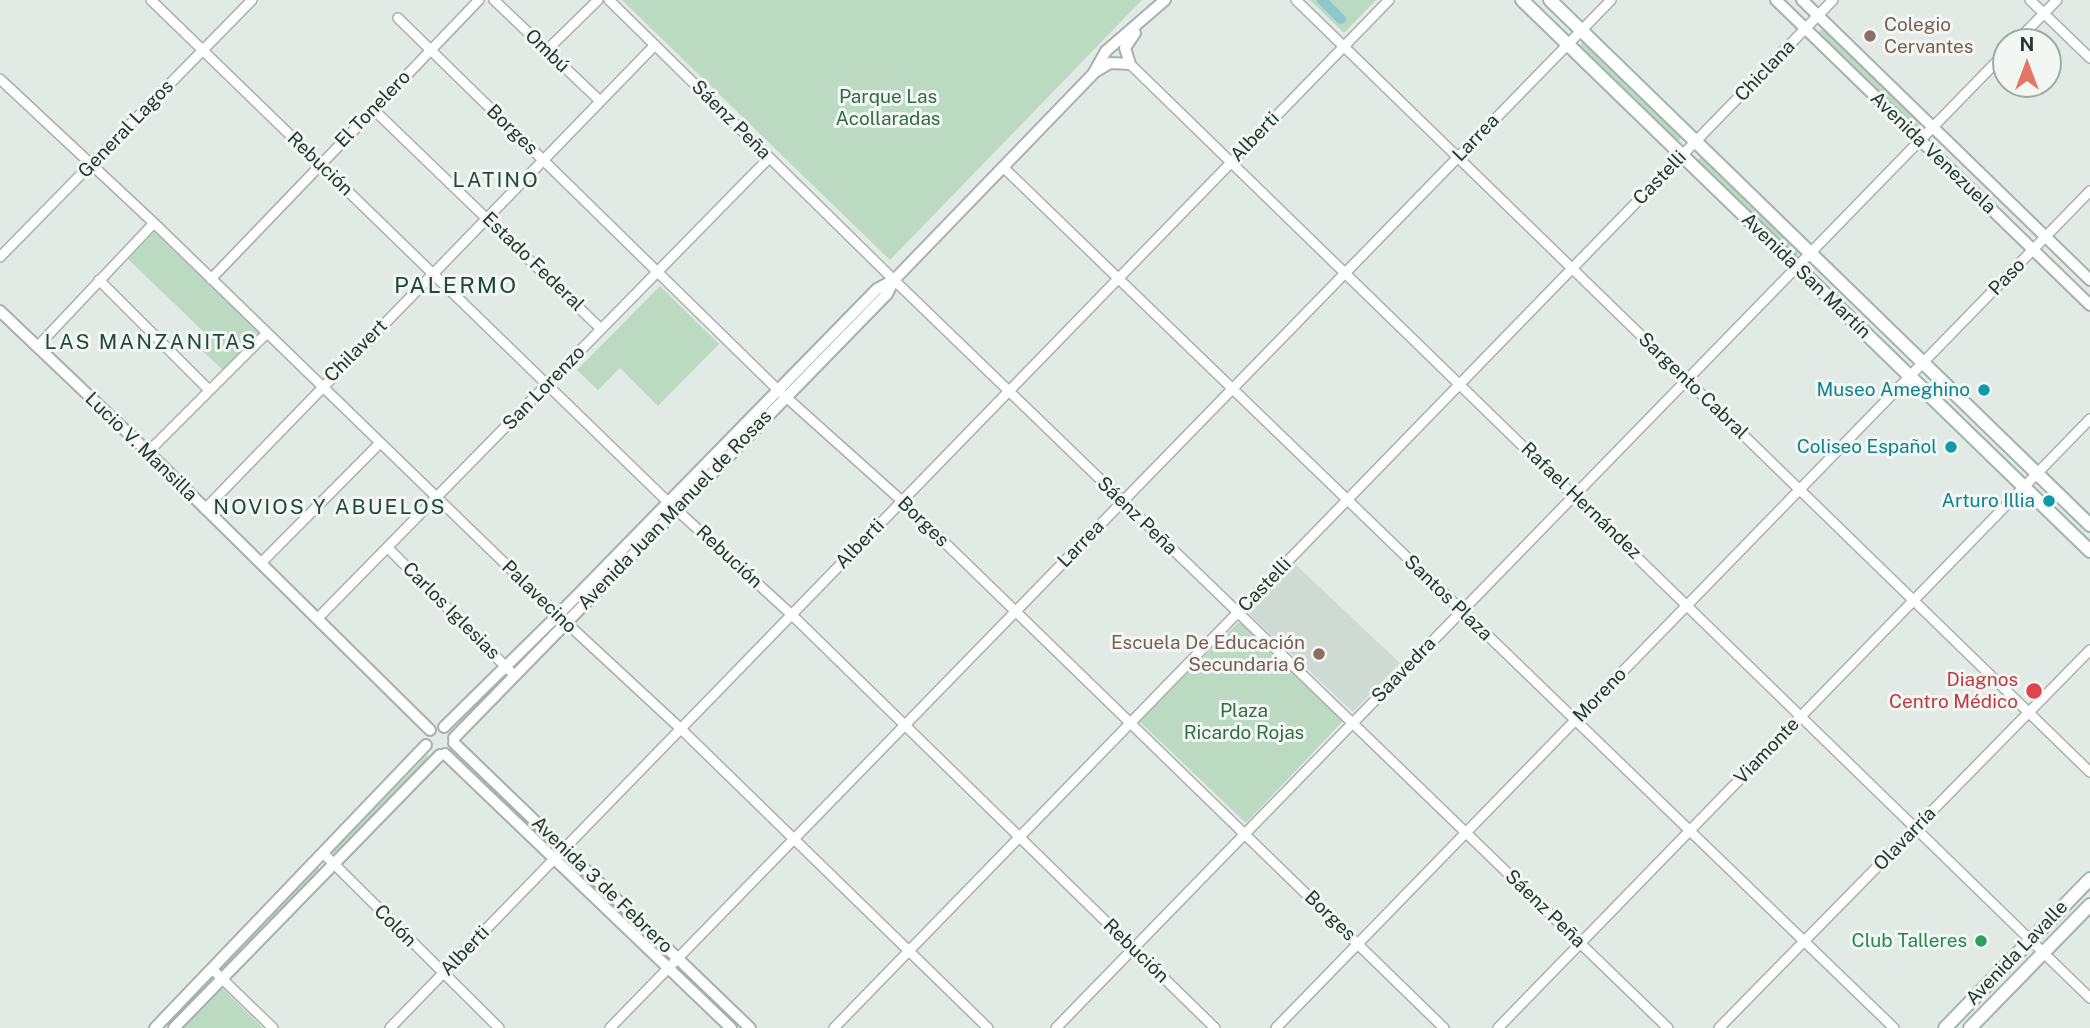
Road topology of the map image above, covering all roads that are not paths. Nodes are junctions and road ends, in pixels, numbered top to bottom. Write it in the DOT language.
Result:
graph roads {
  1 [pos="150,0"];
  2 [pos="252,0"];
  3 [pos="479,0"];
  4 [pos="494,0"];
  5 [pos="598,0"];
  6 [pos="609,0"];
  7 [pos="1165,0"];
  8 [pos="1296,0"];
  9 [pos="1389,0"];
  10 [pos="1522,0"];
  11 [pos="1550,0"];
  12 [pos="1611,0"];
  13 [pos="1776,0"];
  14 [pos="1802,0"];
  15 [pos="1833,0"];
  16 [pos="2030,0"];
  17 [pos="2057,0"];
  18 [pos="2044,13"];
  19 [pos="1149,16"];
  20 [pos="1818,16"];
  21 [pos="398,18"];
  22 [pos="2030,28"];
  23 [pos="1806,29"];
  24 [pos="1581,30"];
  25 [pos="1567,44"];
  26 [pos="655,45"];
  27 [pos="1344,46"];
  28 [pos="203,50"];
  29 [pos="430,50"];
  30 [pos="547,50"];
  31 [pos="2090,58"];
  32 [pos="1130,64"];
  33 [pos="1992,66"];
  34 [pos="1093,74"];
  35 [pos="0,79"];
  36 [pos="600,101"];
  37 [pos="373,109"];
  38 [pos="1933,127"];
  39 [pos="1920,140"];
  40 [pos="1696,141"];
  41 [pos="1682,156"];
  42 [pos="1458,157"];
  43 [pos="769,158"];
  44 [pos="543,160"];
  45 [pos="1232,161"];
  46 [pos="92,164"];
  47 [pos="320,164"];
  48 [pos="1003,167"];
  49 [pos="2090,191"];
  50 [pos="488,217"];
  51 [pos="154,223"];
  52 [pos="2046,237"];
  53 [pos="2033,250"];
  54 [pos="1811,252"];
  55 [pos="0,257"];
  56 [pos="1797,267"];
  57 [pos="1572,269"];
  58 [pos="657,272"];
  59 [pos="1346,272"];
  60 [pos="433,274"];
  61 [pos="211,279"];
  62 [pos="1118,279"];
  63 [pos="2090,280"];
  64 [pos="99,281"];
  65 [pos="894,281"];
  66 [pos="2090,305"];
  67 [pos="0,312"];
  68 [pos="601,329"];
  69 [pos="267,333"];
  70 [pos="37,347"];
  71 [pos="1923,363"];
  72 [pos="1910,376"];
  73 [pos="1687,380"];
  74 [pos="547,384"];
  75 [pos="1460,384"];
  76 [pos="321,386"];
  77 [pos="777,389"];
  78 [pos="1232,389"];
  79 [pos="209,390"];
  80 [pos="1009,391"];
  81 [pos="786,397"];
  82 [pos="2090,419"];
  83 [pos="380,443"];
  84 [pos="727,449"];
  85 [pos="148,452"];
  86 [pos="2037,474"];
  87 [pos="2024,487"];
  88 [pos="1800,490"];
  89 [pos="1575,495"];
  90 [pos="436,497"];
  91 [pos="1347,500"];
  92 [pos="902,501"];
  93 [pos="1122,501"];
  94 [pos="672,506"];
  95 [pos="205,509"];
  96 [pos="2090,525"];
  97 [pos="388,548"];
  98 [pos="2090,551"];
  99 [pos="261,563"];
  100 [pos="1913,600"];
  101 [pos="1688,605"];
  102 [pos="1462,611"];
  103 [pos="1016,612"];
  104 [pos="1238,613"];
  105 [pos="792,615"];
  106 [pos="318,618"];
  107 [pos="562,619"];
  108 [pos="2090,650"];
  109 [pos="510,671"];
  110 [pos="2028,712"];
  111 [pos="1801,716"];
  112 [pos="1575,720"];
  113 [pos="1131,723"];
  114 [pos="1353,723"];
  115 [pos="905,725"];
  116 [pos="444,727"];
  117 [pos="681,729"];
  118 [pos="430,730"];
  119 [pos="454,741"];
  120 [pos="426,745"];
  121 [pos="443,754"];
  122 [pos="2090,772"];
  123 [pos="1916,828"];
  124 [pos="1690,830"];
  125 [pos="1466,833"];
  126 [pos="1245,834"];
  127 [pos="1020,837"];
  128 [pos="794,839"];
  129 [pos="565,848"];
  130 [pos="323,853"];
  131 [pos="556,857"];
  132 [pos="332,863"];
  133 [pos="2090,879"];
  134 [pos="2090,905"];
  135 [pos="2031,940"];
  136 [pos="1804,941"];
  137 [pos="1580,943"];
  138 [pos="1358,944"];
  139 [pos="1133,949"];
  140 [pos="909,951"];
  141 [pos="2044,953"];
  142 [pos="678,958"];
  143 [pos="668,967"];
  144 [pos="212,969"];
  145 [pos="443,974"];
  146 [pos="221,978"];
  147 [pos="2090,998"];
  148 [pos="155,1028"];
  149 [pos="174,1028"];
  150 [pos="273,1028"];
  151 [pos="390,1028"];
  152 [pos="499,1028"];
  153 [pos="610,1028"];
  154 [pos="731,1028"];
  155 [pos="750,1028"];
  156 [pos="834,1028"];
  157 [pos="988,1028"];
  158 [pos="1056,1028"];
  159 [pos="1215,1028"];
  160 [pos="1276,1028"];
  161 [pos="1444,1028"];
  162 [pos="1498,1028"];
  163 [pos="1668,1028"];
  164 [pos="1719,1028"];
  165 [pos="1894,1028"];
  166 [pos="1945,1028"];
  167 [pos="1970,1028"];
  1 -- 28 [label="street, Rebución"];
  2 -- 28 [label="street, General Lagos"];
  3 -- 29 [label="street, El Tonelero"];
  4 -- 30 [label="street, Ombú"];
  5 -- 30 [label="street"];
  6 -- 26 [label="street, Sáenz Peña"];
  7 -- 19 [label="street, Avenida Juan Manuel de Rosas"];
  8 -- 27 [label="street, Sargento Cabral"];
  9 -- 27 [label="street, Alberti"];
  10 -- 25 [label="main road, Avenida San Martín"];
  11 -- 24 [label="main road, Avenida San Martín"];
  12 -- 24 [label="street, Larrea"];
  13 -- 23 [label="street, Avenida Venezuela"];
  14 -- 20 [label="street, Avenida Venezuela"];
  15 -- 20 [label="street, Chiclana"];
  16 -- 18 [label="street"];
  17 -- 18 [label="street"];
  18 -- 22 [label="street"];
  18 -- 31 [label="street"];
  19 -- 32 [label="street"];
  19 -- 34 [label="street, Avenida Juan Manuel de Rosas"];
  20 -- 23 [label="street, Chiclana"];
  20 -- 38 [label="street, Avenida Venezuela"];
  21 -- 29 [label="street, Borges"];
  23 -- 39 [label="street, Avenida Venezuela"];
  23 -- 40 [label="street, Chiclana"];
  24 -- 25 [label="street, Larrea"];
  24 -- 40 [label="main road, Avenida San Martín"];
  25 -- 41 [label="main road, Avenida San Martín"];
  25 -- 42 [label="street, Larrea"];
  26 -- 36 [label="street, Chilavert"];
  26 -- 43 [label="street, Sáenz Peña"];
  27 -- 42 [label="street, Sargento Cabral"];
  27 -- 45 [label="street, Alberti"];
  28 -- 46 [label="street, General Lagos"];
  28 -- 47 [label="street, Rebución"];
  29 -- 37 [label="street, El Tonelero"];
  29 -- 44 [label="street, Borges"];
  30 -- 36 [label="street, Ombú"];
  32 -- 34 [label="street"];
  32 -- 45 [label="street, Rafael Hernández"];
  33 -- 38 [label="street, Saavedra"];
  34 -- 48 [label="street, Avenida Juan Manuel de Rosas"];
  35 -- 46 [label="street, Palavecino"];
  36 -- 44 [label="street, Chilavert"];
  37 -- 47 [label="street, El Tonelero"];
  37 -- 50 [label="street, Estado Federal"];
  38 -- 39 [label="street, Saavedra"];
  38 -- 52 [label="street, Avenida Venezuela"];
  39 -- 53 [label="street, Avenida Venezuela"];
  39 -- 54 [label="street, Saavedra"];
  40 -- 41 [label="street, Castelli"];
  40 -- 54 [label="main road, Avenida San Martín"];
  41 -- 56 [label="main road, Avenida San Martín"];
  41 -- 57 [label="street, Castelli"];
  42 -- 57 [label="street, Sargento Cabral"];
  42 -- 59 [label="street, Larrea"];
  43 -- 58 [label="street, San Lorenzo"];
  43 -- 65 [label="street, Sáenz Peña"];
  44 -- 50 [label="street, Chilavert"];
  44 -- 58 [label="street, Borges"];
  45 -- 59 [label="street, Rafael Hernández"];
  45 -- 62 [label="street, Alberti"];
  46 -- 51 [label="street, Palavecino"];
  46 -- 55 [label="street, General Lagos"];
  47 -- 60 [label="street, Rebución"];
  47 -- 61 [label="street, El Tonelero"];
  48 -- 62 [label="street, Santos Plaza"];
  48 -- 65 [label="street, Avenida Juan Manuel de Rosas"];
  49 -- 52 [label="street, Paso"];
  50 -- 60 [label="street, Chilavert"];
  50 -- 68 [label="street, Estado Federal"];
  51 -- 61 [label="street, Palavecino"];
  51 -- 64 [label="street"];
  52 -- 53 [label="street, Paso"];
  52 -- 63 [label="street, Avenida Venezuela"];
  53 -- 66 [label="street, Avenida Venezuela"];
  53 -- 71 [label="street, Paso"];
  54 -- 56 [label="street, Saavedra"];
  54 -- 71 [label="main road, Avenida San Martín"];
  56 -- 72 [label="main road, Avenida San Martín"];
  56 -- 73 [label="street, Saavedra"];
  57 -- 73 [label="street, Sargento Cabral"];
  57 -- 75 [label="street, Castelli"];
  58 -- 68 [label="street, San Lorenzo"];
  58 -- 77 [label="street, Borges"];
  59 -- 75 [label="street, Rafael Hernández"];
  59 -- 78 [label="street, Larrea"];
  60 -- 74 [label="street, Rebución"];
  60 -- 76 [label="street, Chilavert"];
  61 -- 69 [label="street, Palavecino"];
  62 -- 78 [label="street, Santos Plaza"];
  62 -- 80 [label="street, Alberti"];
  64 -- 70 [label="street"];
  64 -- 79 [label="street"];
  65 -- 77 [label="street, Avenida Juan Manuel de Rosas"];
  65 -- 80 [label="street, Sáenz Peña"];
  65 -- 81 [label="street, Avenida Juan Manuel de Rosas"];
  67 -- 70 [label="street, Lucio V. Mansilla"];
  68 -- 74 [label="street, San Lorenzo"];
  69 -- 76 [label="street, Palavecino"];
  69 -- 79 [label="street"];
  70 -- 85 [label="street, Lucio V. Mansilla"];
  71 -- 72 [label="street, Moreno"];
  71 -- 86 [label="main road, Avenida San Martín"];
  72 -- 87 [label="main road, Avenida San Martín"];
  72 -- 88 [label="street, Moreno"];
  73 -- 88 [label="street, Sargento Cabral"];
  73 -- 89 [label="street, Saavedra"];
  74 -- 90 [label="street, San Lorenzo"];
  74 -- 94 [label="street, Rebución"];
  75 -- 89 [label="street, Rafael Hernández"];
  75 -- 91 [label="street, Castelli"];
  76 -- 83 [label="street, Palavecino"];
  76 -- 95 [label="street, Chilavert"];
  77 -- 81 [label="street, Borges"];
  77 -- 84 [label="street, Avenida Juan Manuel de Rosas"];
  78 -- 91 [label="street, Santos Plaza"];
  78 -- 93 [label="street, Larrea"];
  79 -- 85 [label="street"];
  80 -- 92 [label="street, Alberti"];
  80 -- 93 [label="street, Sáenz Peña"];
  81 -- 84 [label="street, Avenida Juan Manuel de Rosas"];
  81 -- 92 [label="street, Borges"];
  82 -- 86 [label="street, Viamonte"];
  83 -- 90 [label="street, Palavecino"];
  83 -- 99 [label="street"];
  84 -- 94 [label="street, Avenida Juan Manuel de Rosas"];
  85 -- 95 [label="street, Lucio V. Mansilla"];
  86 -- 87 [label="street, Viamonte"];
  86 -- 96 [label="main road, Avenida San Martín"];
  87 -- 98 [label="main road, Avenida San Martín"];
  87 -- 100 [label="street, Viamonte"];
  88 -- 100 [label="street, Sargento Cabral"];
  88 -- 101 [label="street, Moreno"];
  89 -- 101 [label="street, Rafael Hernández"];
  89 -- 102 [label="street, Saavedra"];
  90 -- 97 [label="street, San Lorenzo"];
  90 -- 107 [label="street, Palavecino"];
  91 -- 102 [label="street, Santos Plaza"];
  91 -- 104 [label="street, Castelli"];
  92 -- 103 [label="street, Borges"];
  92 -- 105 [label="street, Alberti"];
  93 -- 103 [label="street, Larrea"];
  93 -- 104 [label="street, Sáenz Peña"];
  94 -- 105 [label="street, Rebución"];
  94 -- 107 [label="street, Avenida Juan Manuel de Rosas"];
  95 -- 99 [label="street, Lucio V. Mansilla"];
  97 -- 106 [label="street, San Lorenzo"];
  97 -- 109 [label="street, Carlos Iglesias"];
  99 -- 106 [label="street, Lucio V. Mansilla"];
  100 -- 110 [label="street, Sargento Cabral"];
  100 -- 111 [label="street, Viamonte"];
  101 -- 111 [label="street, Rafael Hernández"];
  101 -- 112 [label="street, Moreno"];
  102 -- 112 [label="street, Santos Plaza"];
  102 -- 114 [label="street, Saavedra"];
  103 -- 113 [label="street, Borges"];
  103 -- 115 [label="street, Larrea"];
  104 -- 113 [label="street, Castelli"];
  104 -- 114 [label="street, Sáenz Peña"];
  105 -- 115 [label="street, Rebución"];
  105 -- 117 [label="street, Alberti"];
  106 -- 118 [label="street, Lucio V. Mansilla"];
  107 -- 109 [label="street, Avenida Juan Manuel de Rosas"];
  107 -- 117 [label="street, Palavecino"];
  108 -- 110 [label="street, Olavarría"];
  109 -- 116 [label="street, Avenida Juan Manuel de Rosas"];
  109 -- 119 [label="street, Avenida Juan Manuel de Rosas"];
  110 -- 122 [label="street, Sargento Cabral"];
  110 -- 123 [label="street, Olavarría"];
  111 -- 123 [label="street, Rafael Hernández"];
  111 -- 124 [label="street, Viamonte"];
  112 -- 124 [label="street, Santos Plaza"];
  112 -- 125 [label="street, Moreno"];
  113 -- 126 [label="street, Borges"];
  113 -- 127 [label="street, Castelli"];
  114 -- 125 [label="street, Sáenz Peña"];
  114 -- 126 [label="street, Saavedra"];
  115 -- 127 [label="street, Rebución"];
  115 -- 128 [label="street, Larrea"];
  116 -- 118 [label="street"];
  116 -- 119 [label="street"];
  117 -- 128 [label="street, Palavecino"];
  117 -- 129 [label="street, Alberti"];
  118 -- 120 [label="street"];
  119 -- 121 [label="street"];
  119 -- 129 [label="street, Avenida 3 de Febrero"];
  120 -- 121 [label="street"];
  120 -- 130 [label="street"];
  121 -- 131 [label="street, Avenida 3 de Febrero"];
  121 -- 132 [label="street"];
  123 -- 135 [label="street, Rafael Hernández"];
  123 -- 136 [label="street, Olavarría"];
  124 -- 136 [label="street, Santos Plaza"];
  124 -- 137 [label="street, Viamonte"];
  125 -- 137 [label="street, Sáenz Peña"];
  125 -- 138 [label="street, Moreno"];
  126 -- 138 [label="street, Borges"];
  126 -- 139 [label="street, Saavedra"];
  127 -- 139 [label="street, Rebución"];
  127 -- 140 [label="street, Castelli"];
  128 -- 140 [label="street, Palavecino"];
  128 -- 142 [label="street, Larrea"];
  129 -- 131 [label="street, Alberti"];
  129 -- 142 [label="street, Avenida 3 de Febrero"];
  130 -- 132 [label="street, Colón"];
  130 -- 144 [label="street"];
  131 -- 143 [label="street, Avenida 3 de Febrero"];
  131 -- 145 [label="street, Alberti"];
  132 -- 145 [label="street, Colón"];
  132 -- 146 [label="street"];
  133 -- 135 [label="main road, Avenida Lavalle"];
  134 -- 141 [label="main road, Avenida Lavalle"];
  135 -- 141 [label="street, Rafael Hernández"];
  135 -- 166 [label="main road, Avenida Lavalle"];
  136 -- 164 [label="street, Olavarría"];
  136 -- 165 [label="street, Santos Plaza"];
  137 -- 162 [label="street, Viamonte"];
  137 -- 163 [label="street, Sáenz Peña"];
  138 -- 160 [label="street, Moreno"];
  138 -- 161 [label="street, Borges"];
  139 -- 158 [label="street, Saavedra"];
  139 -- 159 [label="street, Rebución"];
  140 -- 156 [label="street, Castelli"];
  140 -- 157 [label="street, Palavecino"];
  141 -- 147 [label="street, Rafael Hernández"];
  141 -- 167 [label="main road, Avenida Lavalle"];
  142 -- 143 [label="street, Larrea"];
  142 -- 155 [label="street, Avenida 3 de Febrero"];
  143 -- 153 [label="street, Larrea"];
  143 -- 154 [label="street, Avenida 3 de Febrero"];
  144 -- 146 [label="street"];
  144 -- 148 [label="street"];
  145 -- 151 [label="street, Alberti"];
  145 -- 152 [label="street, Colón"];
  146 -- 149 [label="street"];
  146 -- 150 [label="street"];
}
